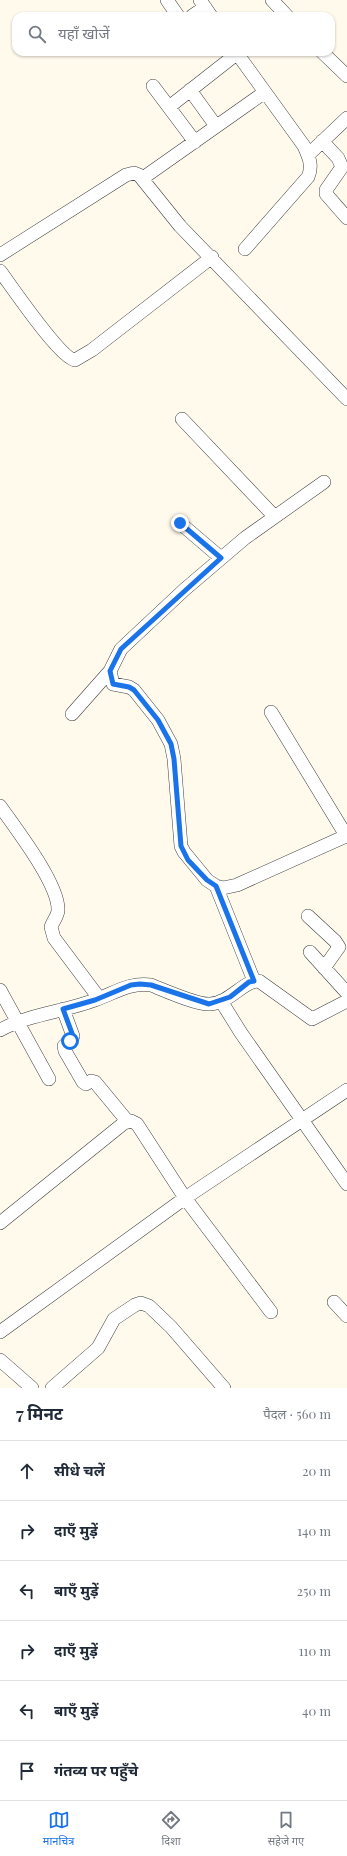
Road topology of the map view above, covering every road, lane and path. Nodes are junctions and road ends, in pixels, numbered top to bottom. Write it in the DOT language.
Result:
graph roads {
  1 [pos="166,0"];
  2 [pos="272,0"];
  3 [pos="175,12"];
  4 [pos="282,12"];
  5 [pos="232,56"];
  6 [pos="240,56"];
  7 [pos="327,56"];
  8 [pos="345,70"];
  9 [pos="153,86"];
  10 [pos="190,90"];
  11 [pos="265,92"];
  12 [pos="169,107"];
  13 [pos="347,118"];
  14 [pos="216,126"];
  15 [pos="195,142"];
  16 [pos="322,142"];
  17 [pos="308,155"];
  18 [pos="143,178"];
  19 [pos="347,218"];
  20 [pos="245,249"];
  21 [pos="0,255"];
  22 [pos="212,257"];
  23 [pos="0,271"];
  24 [pos="347,399"];
  25 [pos="182,418"];
  26 [pos="324,482"];
  27 [pos="274,516"];
  28 [pos="180,523"];
  29 [pos="221,558"];
  30 [pos="110,671"];
  31 [pos="271,712"];
  32 [pos="72,714"];
  33 [pos="0,806"];
  34 [pos="347,837"];
  35 [pos="216,886"];
  36 [pos="308,916"];
  37 [pos="310,952"];
  38 [pos="324,968"];
  39 [pos="254,981"];
  40 [pos="0,990"];
  41 [pos="347,993"];
  42 [pos="99,998"];
  43 [pos="221,1001"];
  44 [pos="347,1001"];
  45 [pos="63,1009"];
  46 [pos="17,1022"];
  47 [pos="0,1030"];
  48 [pos="49,1079"];
  49 [pos="347,1090"];
  50 [pos="302,1119"];
  51 [pos="128,1122"];
  52 [pos="347,1184"];
  53 [pos="185,1198"];
  54 [pos="0,1223"];
  55 [pos="334,1302"];
  56 [pos="271,1312"];
  57 [pos="347,1316"];
  58 [pos="0,1332"];
  59 [pos="0,1360"];
  60 [pos="32,1388"];
  61 [pos="52,1388"];
  62 [pos="224,1388"];
  1 -- 3 [label="street"];
  2 -- 4 [label="street"];
  5 -- 10 [label="street"];
  6 -- 11 [label="street"];
  7 -- 8 [label="street"];
  9 -- 12 [label="street"];
  10 -- 12 [label="street"];
  10 -- 14 [label="street"];
  11 -- 14 [label="street"];
  11 -- 17 [label="street"];
  12 -- 15 [label="street"];
  13 -- 16 [label="street"];
  14 -- 15 [label="street"];
  15 -- 18 [label="street"];
  16 -- 17 [label="street"];
  16 -- 19 [label="street"];
  17 -- 20 [label="street"];
  18 -- 21 [label="street"];
  18 -- 22 [label="street"];
  22 -- 23 [label="street"];
  22 -- 24 [label="street"];
  25 -- 27 [label="street"];
  26 -- 27 [label="street"];
  27 -- 29 [label="street"];
  28 -- 29 [label="street"];
  29 -- 30 [label="street"];
  30 -- 32 [label="street"];
  30 -- 35 [label="street"];
  31 -- 34 [label="street"];
  33 -- 42 [label="street"];
  34 -- 35 [label="street"];
  35 -- 39 [label="street"];
  36 -- 38 [label="street"];
  37 -- 38 [label="street"];
  38 -- 41 [label="street"];
  39 -- 43 [label="street"];
  39 -- 44 [label="street"];
  40 -- 46 [label="street"];
  42 -- 43 [label="street"];
  42 -- 45 [label="street"];
  43 -- 50 [label="street"];
  45 -- 46 [label="street"];
  45 -- 51 [label="street"];
  46 -- 47 [label="street"];
  46 -- 48 [label="street"];
  49 -- 50 [label="street"];
  50 -- 52 [label="street"];
  50 -- 53 [label="street"];
  51 -- 53 [label="street"];
  51 -- 54 [label="street"];
  53 -- 56 [label="street"];
  53 -- 58 [label="street"];
  55 -- 57 [label="street"];
  59 -- 60 [label="street"];
  61 -- 62 [label="street"];
}
